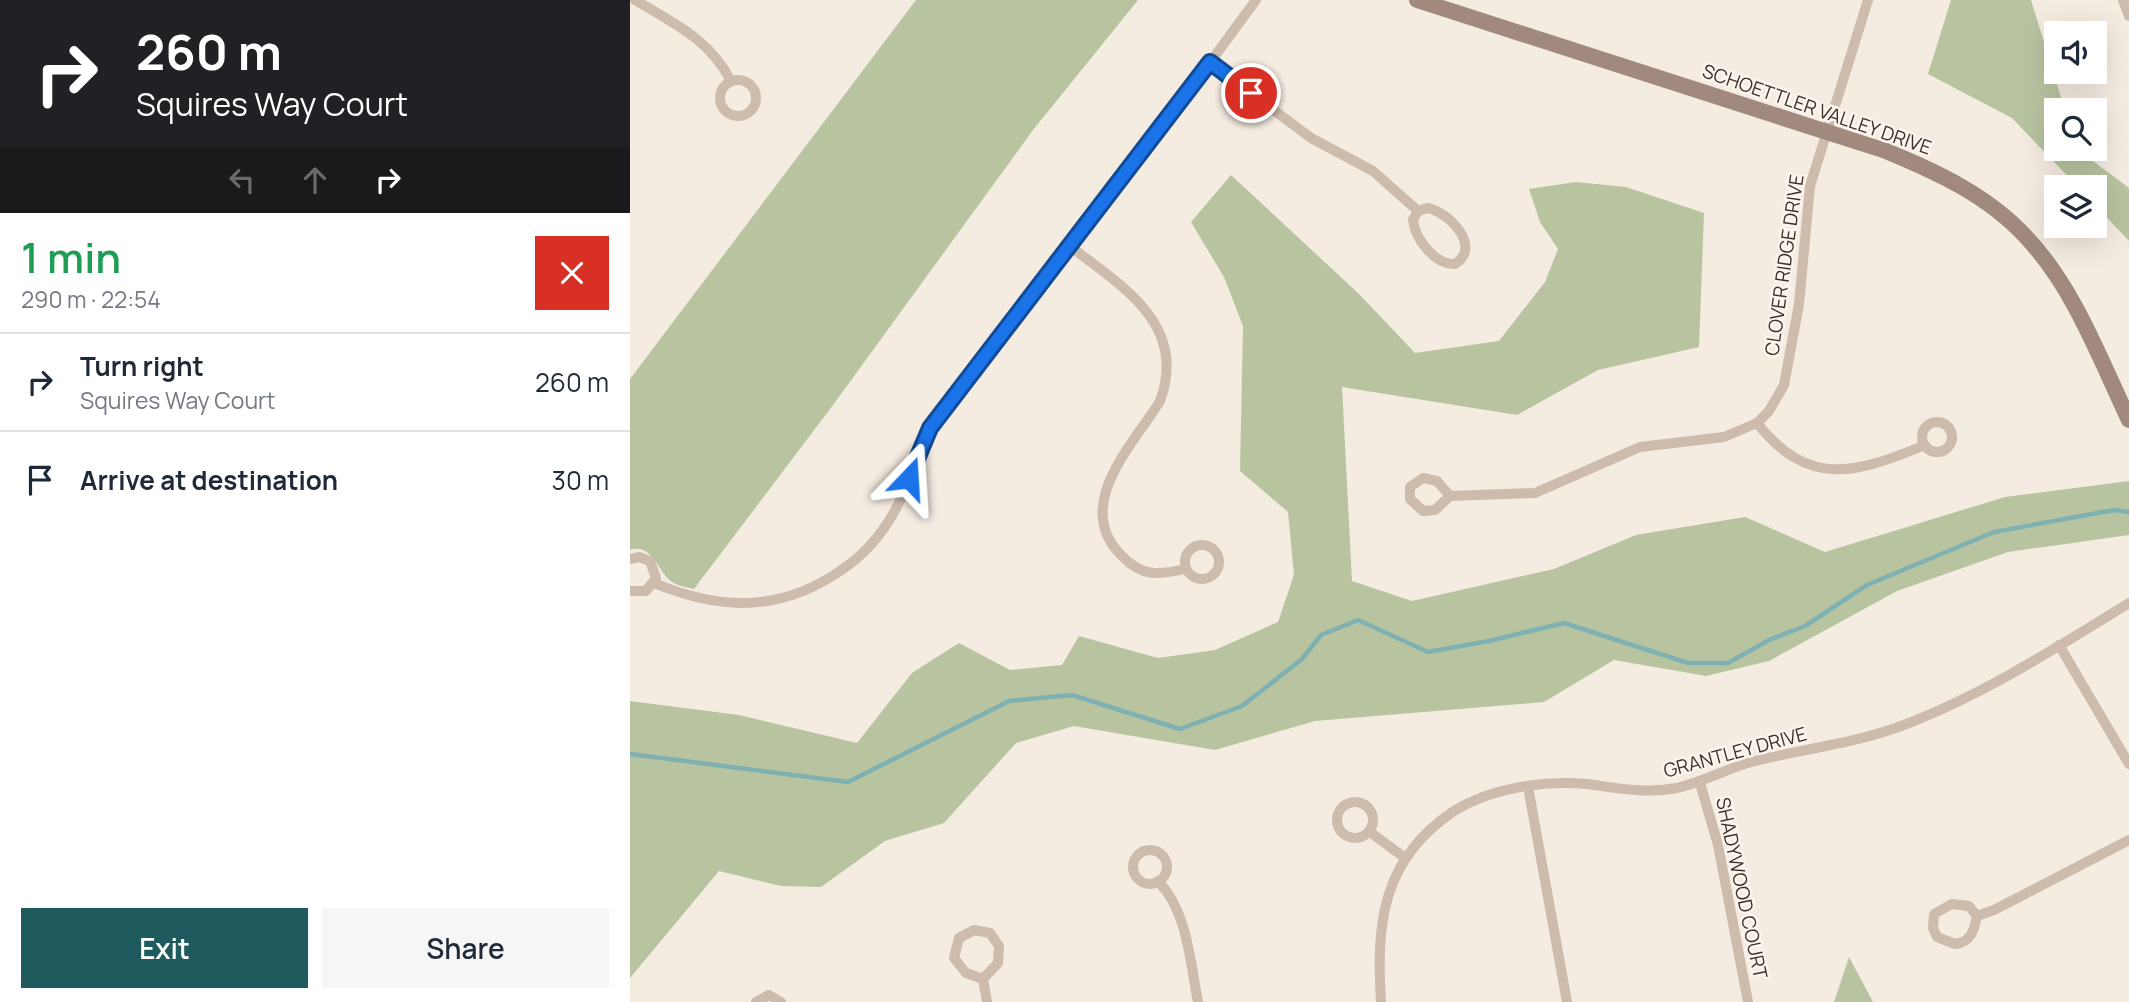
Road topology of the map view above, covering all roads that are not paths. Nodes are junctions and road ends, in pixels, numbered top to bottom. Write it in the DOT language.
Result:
graph roads {
  1 [pos="635,0"];
  2 [pos="1256,0"];
  3 [pos="1417,0"];
  4 [pos="1868,0"];
  5 [pos="2123,0"];
  6 [pos="2129,16"];
  7 [pos="1210,62"];
  8 [pos="731,81"];
  9 [pos="1827,131"];
  10 [pos="1418,211"];
  11 [pos="1072,247"];
  12 [pos="2129,420"];
  13 [pos="1757,423"];
  14 [pos="1925,445"];
  15 [pos="1450,496"];
  16 [pos="630,559"];
  17 [pos="1185,569"];
  18 [pos="654,583"];
  19 [pos="630,590"];
  20 [pos="2129,603"];
  21 [pos="2059,645"];
  22 [pos="2129,764"];
  23 [pos="1700,783"];
  24 [pos="1528,788"];
  25 [pos="1370,832"];
  26 [pos="2129,840"];
  27 [pos="1405,858"];
  28 [pos="1158,881"];
  29 [pos="1977,916"];
  30 [pos="983,979"];
  31 [pos="756,1002"];
  32 [pos="781,1002"];
  33 [pos="987,1002"];
  34 [pos="1198,1002"];
  35 [pos="1381,1002"];
  36 [pos="1567,1002"];
  37 [pos="1748,1002"];
  1 -- 8 [label="street"];
  2 -- 7 [label="street"];
  3 -- 9 [label="street, SCHOETTLER VALLEY DRIVE"];
  4 -- 9 [label="street, CLOVER RIDGE DRIVE"];
  5 -- 6 [label="street"];
  7 -- 10 [label="street"];
  7 -- 11 [label="street"];
  9 -- 12 [label="street, SCHOETTLER VALLEY DRIVE"];
  9 -- 13 [label="street, CLOVER RIDGE DRIVE"];
  10 -- 10 [label="street"];
  11 -- 17 [label="street"];
  11 -- 18 [label="street"];
  13 -- 14 [label="street"];
  13 -- 15 [label="street, CLOVER RIDGE DRIVE"];
  16 -- 18 [label="street"];
  18 -- 19 [label="street"];
  20 -- 21 [label="street, GRANTLEY DRIVE"];
  21 -- 22 [label="street"];
  21 -- 23 [label="street, GRANTLEY DRIVE"];
  23 -- 24 [label="street, GRANTLEY DRIVE"];
  23 -- 37 [label="street, SHADYWOOD COURT"];
  24 -- 27 [label="street, GRANTLEY DRIVE"];
  24 -- 36 [label="street"];
  25 -- 27 [label="street"];
  26 -- 29 [label="street"];
  27 -- 35 [label="street, GRANTLEY DRIVE"];
  28 -- 34 [label="street"];
  29 -- 29 [label="street"];
  30 -- 30 [label="street"];
  30 -- 33 [label="street"];
  31 -- 32 [label="street"];
}
